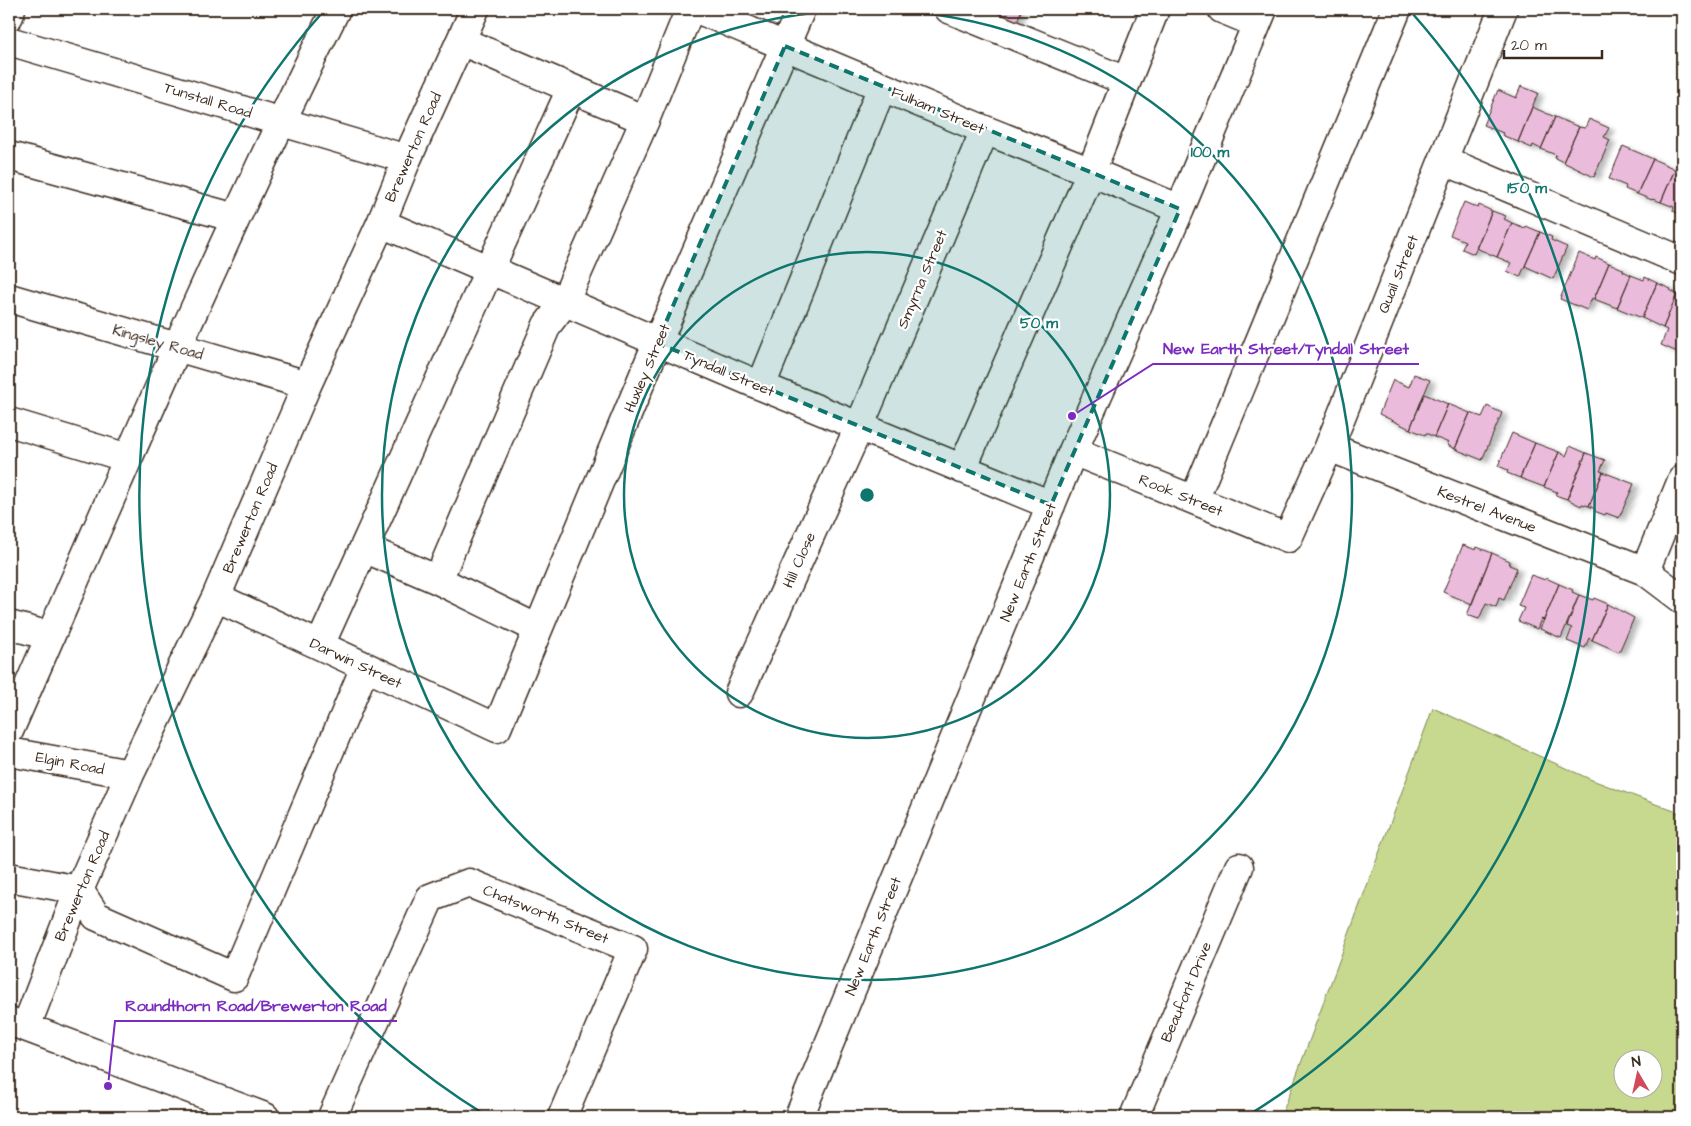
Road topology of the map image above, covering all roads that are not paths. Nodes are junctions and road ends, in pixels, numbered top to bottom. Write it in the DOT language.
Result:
graph roads {
  1 [pos="11,9"];
  2 [pos="336,9"];
  3 [pos="475,9"];
  4 [pos="690,9"];
  5 [pos="697,9"];
  6 [pos="802,9"];
  7 [pos="949,9"];
  8 [pos="1155,9"];
  9 [pos="1222,9"];
  10 [pos="1397,9"];
  11 [pos="1503,9"];
  12 [pos="9,16"];
  13 [pos="1260,16"];
  14 [pos="9,41"];
  15 [pos="461,41"];
  16 [pos="785,46"];
  17 [pos="1126,81"];
  18 [pos="882,86"];
  19 [pos="571,89"];
  20 [pos="645,120"];
  21 [pos="280,121"];
  22 [pos="985,130"];
  23 [pos="9,156"];
  24 [pos="407,159"];
  25 [pos="1443,160"];
  26 [pos="1091,172"];
  27 [pos="1180,209"];
  28 [pos="236,218"];
  29 [pos="380,223"];
  30 [pos="1682,261"];
  31 [pos="490,271"];
  32 [pos="9,298"];
  33 [pos="564,303"];
  34 [pos="657,342"];
  35 [pos="177,348"];
  36 [pos="307,386"];
  37 [pos="761,386"];
  38 [pos="9,422"];
  39 [pos="859,427"];
  40 [pos="1329,447"];
  41 [pos="1073,451"];
  42 [pos="128,458"];
  43 [pos="962,469"];
  44 [pos="1682,480"];
  45 [pos="1194,500"];
  46 [pos="1051,506"];
  47 [pos="1288,538"];
  48 [pos="364,548"];
  49 [pos="1646,571"];
  50 [pos="438,580"];
  51 [pos="216,597"];
  52 [pos="1682,599"];
  53 [pos="9,626"];
  54 [pos="538,629"];
  55 [pos="50,636"];
  56 [pos="320,645"];
  57 [pos="365,667"];
  58 [pos="739,693"];
  59 [pos="497,728"];
  60 [pos="9,731"];
  61 [pos="9,752"];
  62 [pos="130,774"];
  63 [pos="1240,867"];
  64 [pos="9,877"];
  65 [pos="79,890"];
  66 [pos="17,1024"];
  67 [pos="226,1110"];
  68 [pos="265,1117"];
  69 [pos="332,1117"];
  70 [pos="562,1117"];
  71 [pos="799,1117"];
  72 [pos="1134,1117"];
  1 -- 12 [label="street"];
  2 -- 21 [label="street"];
  3 -- 15 [label="street, Brewerton Road"];
  4 -- 20 [label="street"];
  5 -- 16 [label="street, Fulham Street"];
  6 -- 16 [label="street, Huxley Street"];
  7 -- 17 [label="street"];
  8 -- 17 [label="street"];
  9 -- 13 [label="street"];
  10 -- 45 [label="street"];
  11 -- 25 [label="street, Quail Street"];
  13 -- 27 [label="street, New Earth Street"];
  14 -- 21 [label="street, Tunstall Road"];
  15 -- 19 [label="street"];
  15 -- 24 [label="street, Brewerton Road"];
  16 -- 18 [label="street, Fulham Street"];
  16 -- 34 [label="street, Huxley Street"];
  17 -- 26 [label="street"];
  18 -- 22 [label="street, Fulham Street"];
  18 -- 37 [label="street"];
  19 -- 20 [label="street"];
  19 -- 31 [label="street"];
  20 -- 33 [label="street"];
  21 -- 24 [label="street, Tunstall Road"];
  21 -- 28 [label="street"];
  22 -- 26 [label="street, Fulham Street"];
  22 -- 39 [label="street, Smyrna Street"];
  23 -- 28 [label="street"];
  24 -- 29 [label="street, Brewerton Road"];
  25 -- 30 [label="street"];
  25 -- 40 [label="street, Quail Street"];
  26 -- 27 [label="street, Fulham Street"];
  26 -- 43 [label="street"];
  27 -- 41 [label="street, New Earth Street"];
  28 -- 35 [label="street"];
  29 -- 31 [label="street, Tyndall Street"];
  29 -- 36 [label="street, Brewerton Road"];
  31 -- 33 [label="street, Tyndall Street"];
  31 -- 48 [label="street"];
  32 -- 35 [label="street, Kingsley Road"];
  33 -- 34 [label="street, Tyndall Street"];
  33 -- 50 [label="street"];
  34 -- 37 [label="street, Tyndall Street"];
  34 -- 54 [label="street, Huxley Street"];
  35 -- 36 [label="street, Kingsley Road"];
  35 -- 42 [label="street"];
  36 -- 51 [label="street, Brewerton Road"];
  37 -- 39 [label="street, Tyndall Street"];
  38 -- 42 [label="street"];
  39 -- 43 [label="street, Tyndall Street"];
  39 -- 58 [label="street, Hill Close"];
  40 -- 47 [label="street, Quail Street"];
  40 -- 49 [label="street, Kestrel Avenue"];
  41 -- 45 [label="street, Rook Street"];
  41 -- 46 [label="street, New Earth Street"];
  42 -- 55 [label="street"];
  43 -- 46 [label="street, Tyndall Street"];
  44 -- 49 [label="street"];
  45 -- 47 [label="street, Rook Street"];
  46 -- 71 [label="street, New Earth Street"];
  48 -- 50 [label="street"];
  48 -- 56 [label="street"];
  49 -- 52 [label="street, Kestrel Avenue"];
  50 -- 54 [label="street"];
  51 -- 56 [label="street, Darwin Street"];
  51 -- 62 [label="street, Brewerton Road"];
  53 -- 55 [label="street"];
  54 -- 59 [label="street, Huxley Street"];
  55 -- 60 [label="street"];
  56 -- 57 [label="street, Darwin Street"];
  57 -- 59 [label="street, Darwin Street"];
  57 -- 65 [label="street"];
  61 -- 62 [label="street, Elgin Road"];
  62 -- 65 [label="street, Brewerton Road"];
  63 -- 72 [label="street, Beaufont Drive"];
  64 -- 65 [label="street"];
  65 -- 66 [label="street, Brewerton Road"];
  66 -- 67 [label="street"];
  67 -- 68 [label="street"];
  69 -- 70 [label="street, Chatsworth Street"];
}
